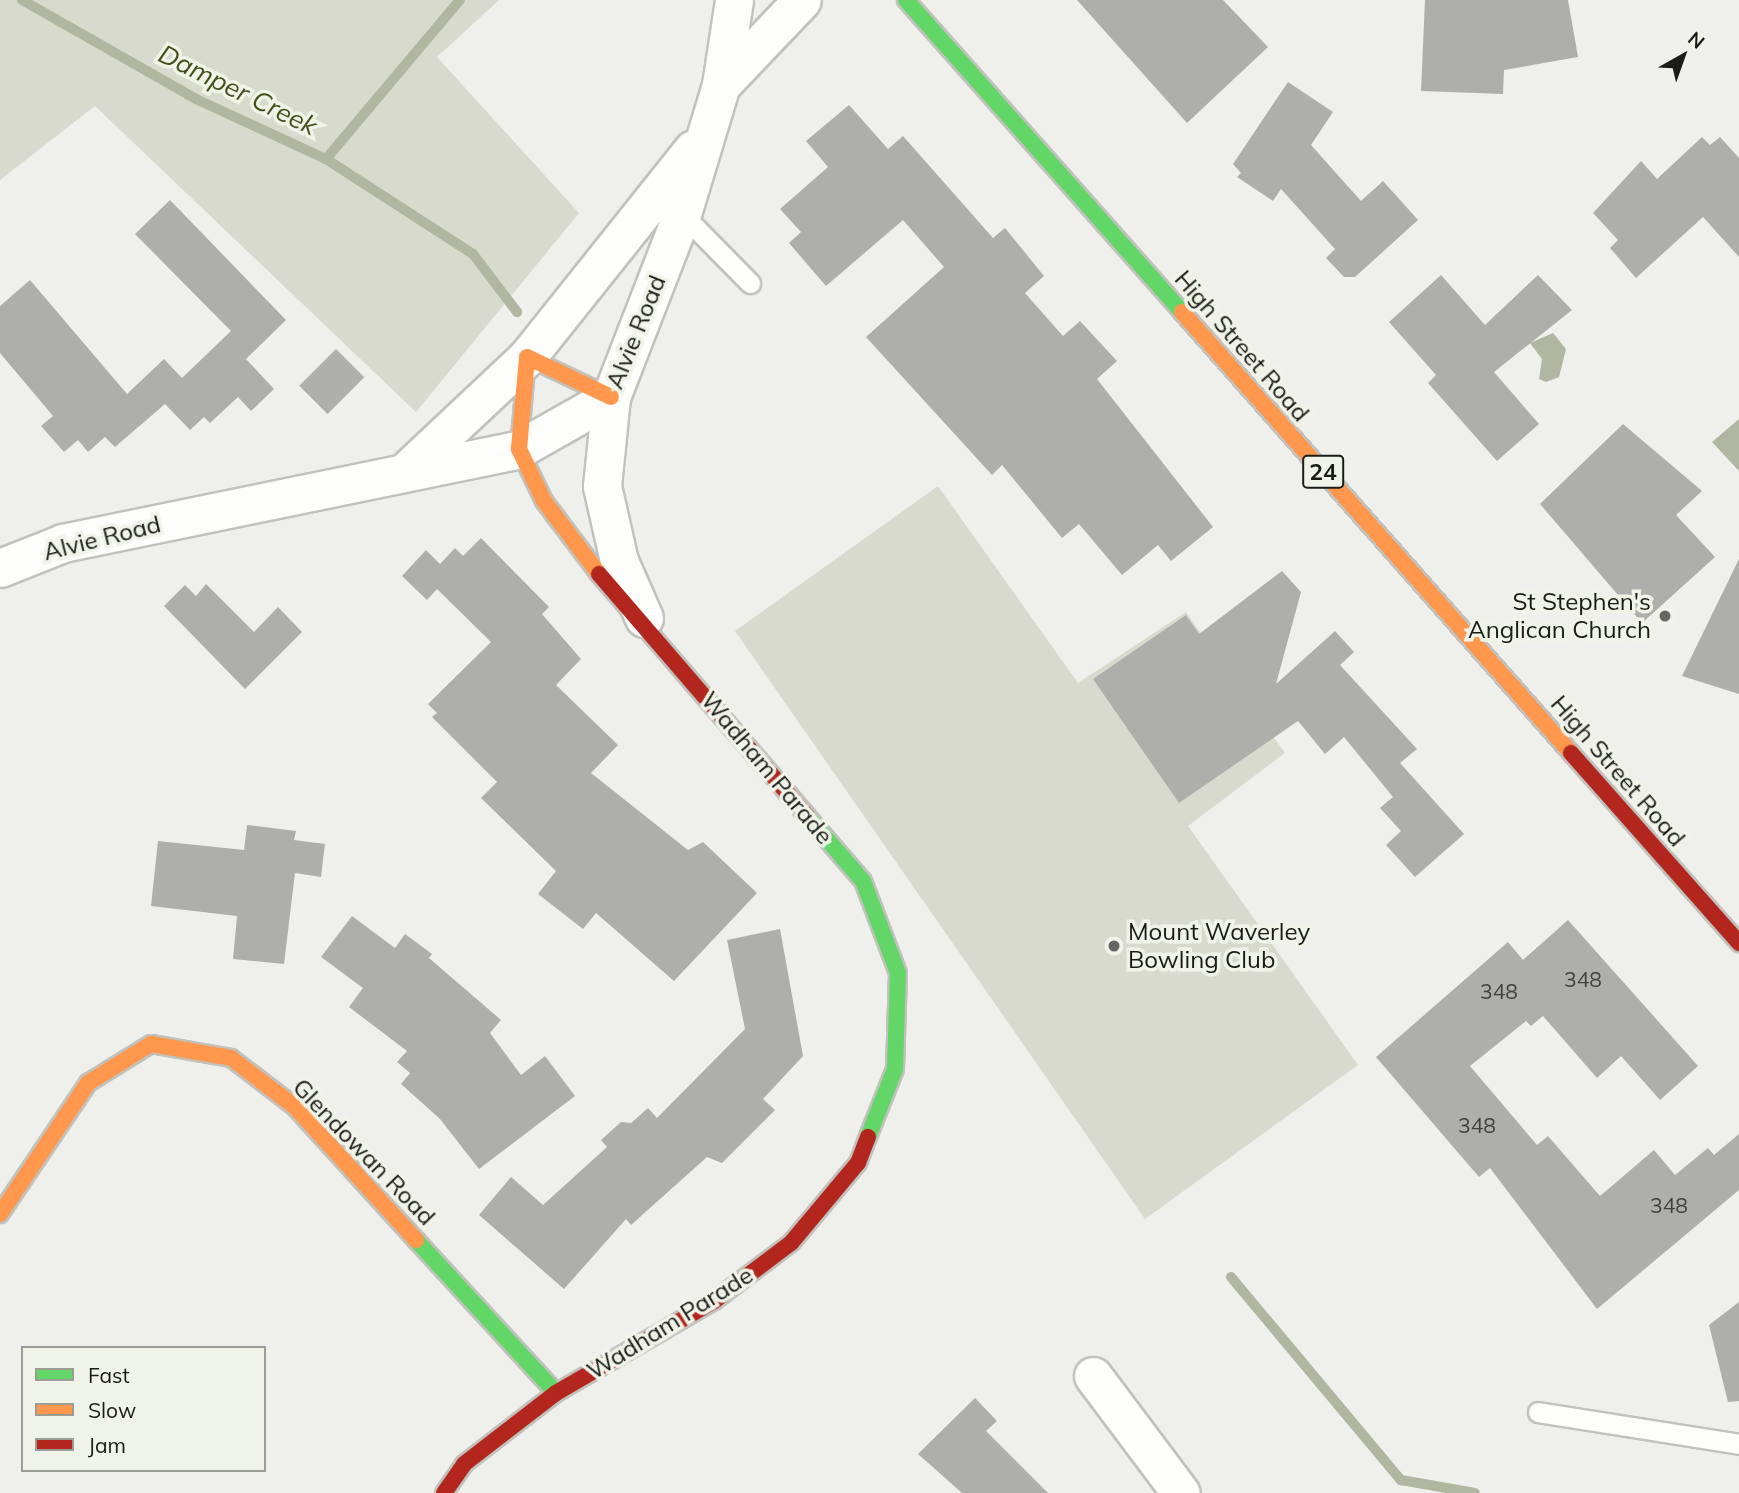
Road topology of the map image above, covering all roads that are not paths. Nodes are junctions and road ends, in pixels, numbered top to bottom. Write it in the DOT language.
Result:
graph roads {
  1 [pos="734,0"];
  2 [pos="802,0"];
  3 [pos="916,4"];
  4 [pos="721,85"];
  5 [pos="699,141"];
  6 [pos="682,214"];
  7 [pos="750,283"];
  8 [pos="527,357"];
  9 [pos="611,397"];
  10 [pos="519,449"];
  11 [pos="411,466"];
  12 [pos="0,568"];
  13 [pos="650,631"];
  14 [pos="1739,943"];
  15 [pos="0,1214"];
  16 [pos="1093,1376"];
  17 [pos="556,1393"];
  18 [pos="1538,1412"];
  19 [pos="1739,1444"];
  20 [pos="444,1493"];
  21 [pos="1181,1493"];
  1 -- 4 [label="street, Alvie Road"];
  2 -- 4 [label="street, Alvie Road"];
  3 -- 14 [label="street, High Street Road / 24"];
  4 -- 5 [label="street, Alvie Road"];
  5 -- 6 [label="street, Alvie Road"];
  5 -- 8 [label="street, Alvie Road"];
  6 -- 7 [label="lane"];
  6 -- 9 [label="street, Alvie Road"];
  8 -- 9 [label="street"];
  8 -- 10 [label="street"];
  8 -- 11 [label="street, Alvie Road"];
  9 -- 10 [label="street, Alvie Road"];
  9 -- 13 [label="street, Wadham Parade"];
  10 -- 11 [label="street, Alvie Road"];
  10 -- 13 [label="street, Wadham Parade"];
  11 -- 12 [label="street, Alvie Road"];
  13 -- 17 [label="street, Wadham Parade"];
  15 -- 17 [label="street, Glendowan Road"];
  16 -- 21 [label="street"];
  17 -- 20 [label="street, Wadham Parade"];
  18 -- 19 [label="lane"];
}
